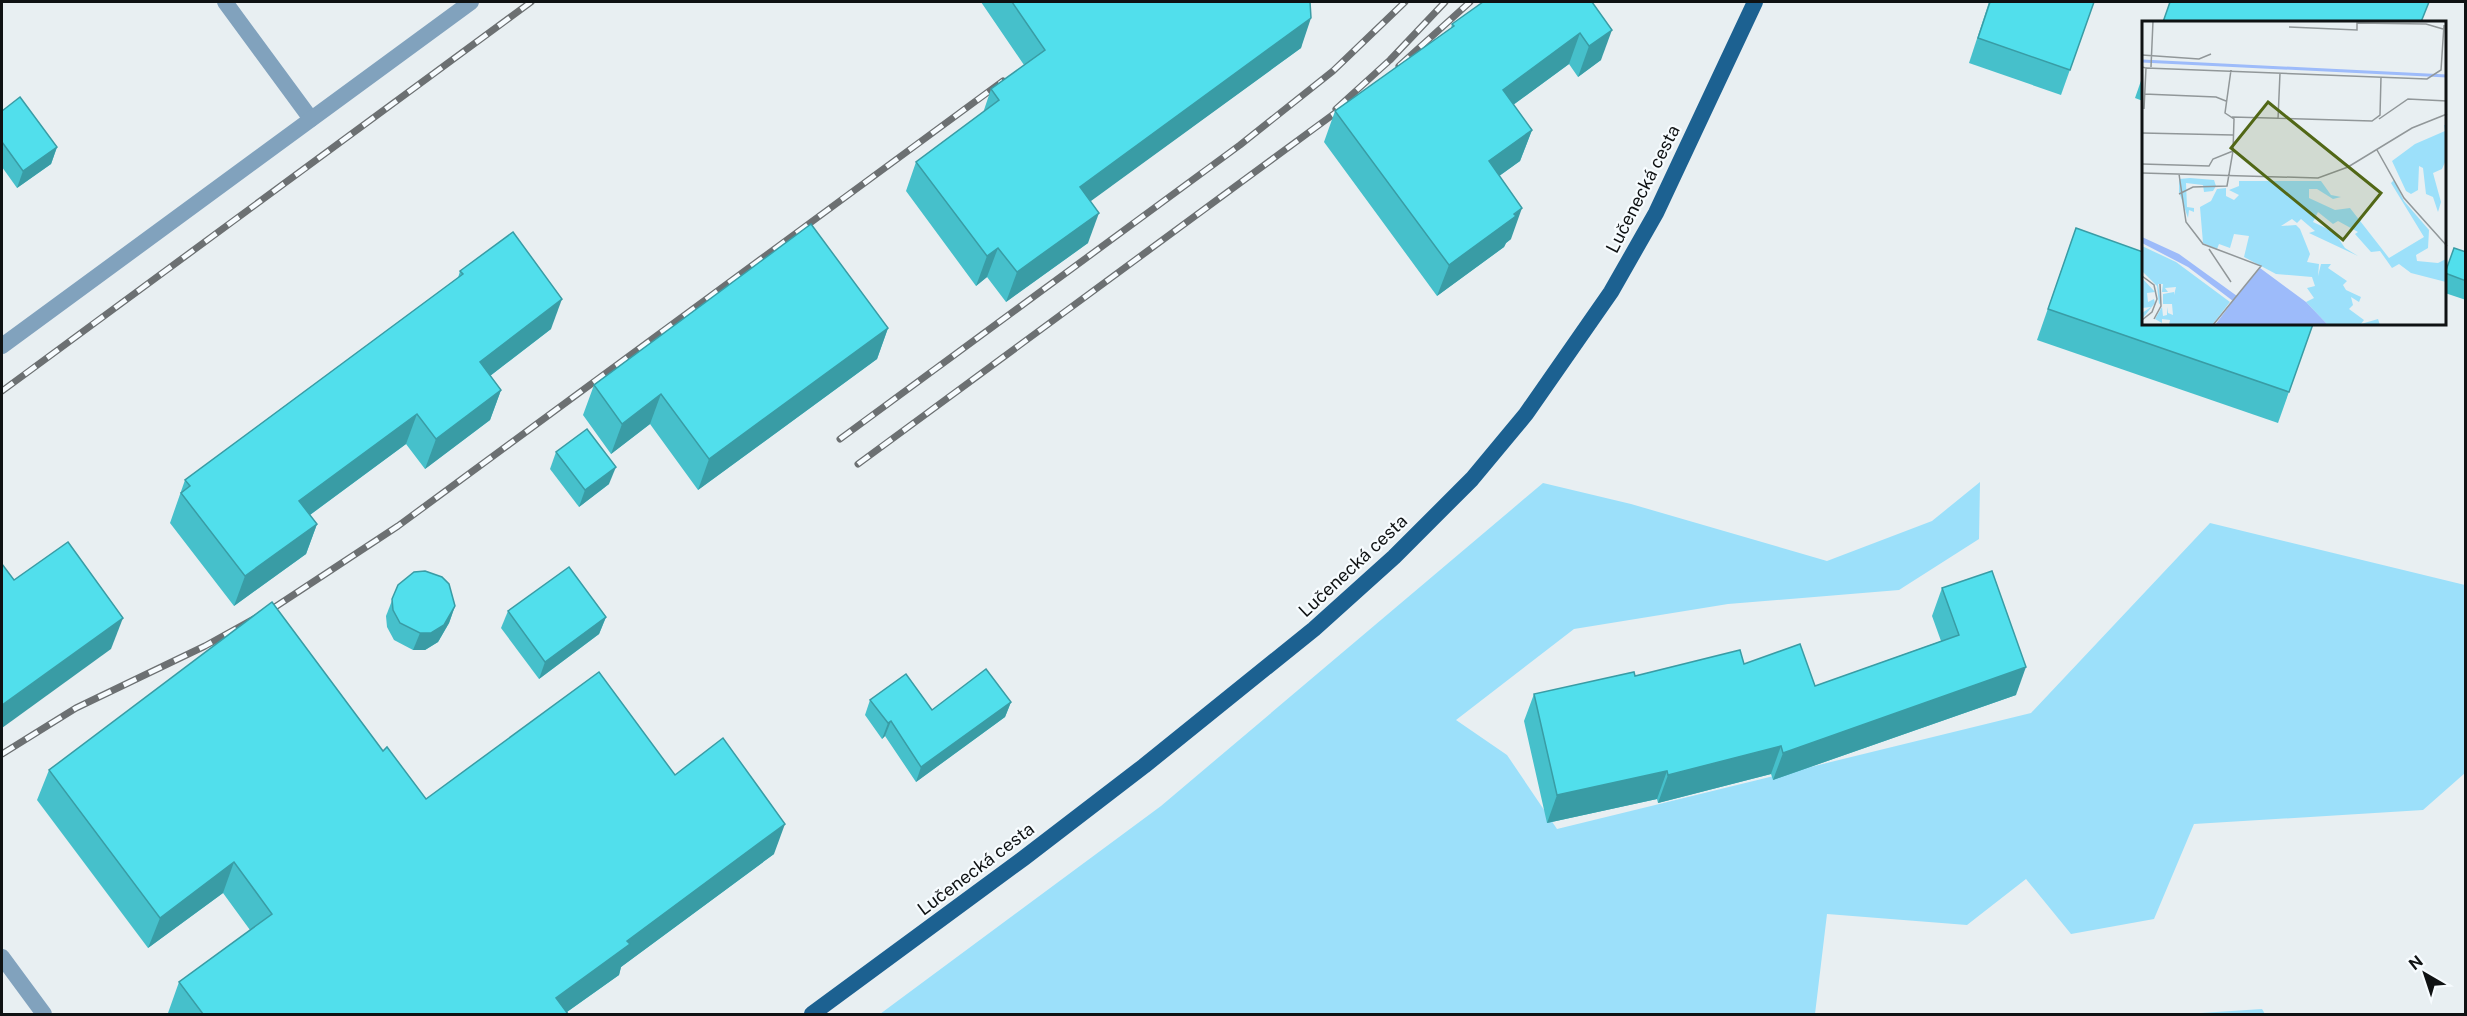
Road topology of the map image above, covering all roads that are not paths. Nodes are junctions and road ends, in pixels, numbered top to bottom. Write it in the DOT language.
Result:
graph roads {
  1 [pos="225,2"];
  2 [pos="471,2"];
  3 [pos="1755,2"];
  4 [pos="311,119"];
  5 [pos="2,346"];
  6 [pos="2,957"];
  7 [pos="44,1014"];
  8 [pos="812,1014"];
  1 -- 4 [label="lane"];
  2 -- 4 [label="lane"];
  3 -- 8 [label="main road, Lučenecká cesta"];
  4 -- 5 [label="lane"];
  6 -- 7 [label="lane"];
}
